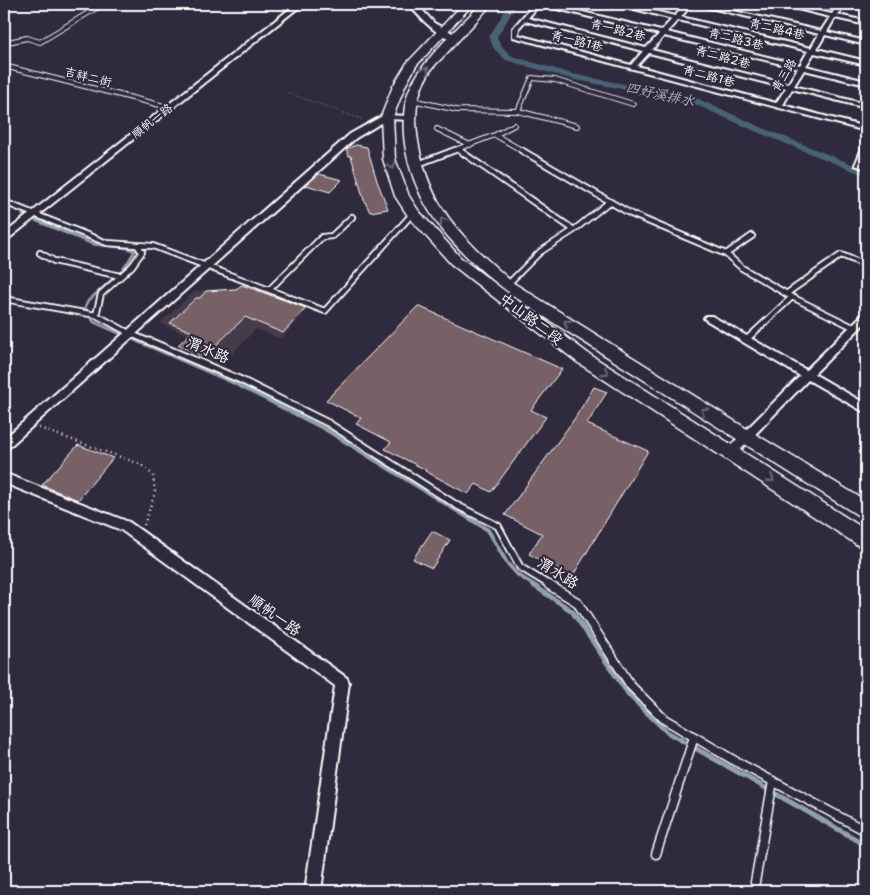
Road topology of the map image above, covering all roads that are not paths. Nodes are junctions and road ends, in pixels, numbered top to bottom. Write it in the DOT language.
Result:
graph roads {
  1 [pos="103,4"];
  2 [pos="300,4"];
  3 [pos="412,4"];
  4 [pos="468,4"];
  5 [pos="486,4"];
  6 [pos="537,4"];
  7 [pos="543,4"];
  8 [pos="619,4"];
  9 [pos="689,4"];
  10 [pos="697,4"];
  11 [pos="780,4"];
  12 [pos="841,4"];
  13 [pos="862,4"];
  14 [pos="866,5"];
  15 [pos="834,16"];
  16 [pos="677,18"];
  17 [pos="524,19"];
  18 [pos="866,23"];
  19 [pos="442,32"];
  20 [pos="664,33"];
  21 [pos="823,33"];
  22 [pos="456,37"];
  23 [pos="4,41"];
  24 [pos="866,43"];
  25 [pos="649,50"];
  26 [pos="812,50"];
  27 [pos="866,62"];
  28 [pos="4,66"];
  29 [pos="633,67"];
  30 [pos="802,67"];
  31 [pos="866,83"];
  32 [pos="791,86"];
  33 [pos="410,100"];
  34 [pos="634,104"];
  35 [pos="778,106"];
  36 [pos="866,106"];
  37 [pos="168,107"];
  38 [pos="518,111"];
  39 [pos="387,117"];
  40 [pos="410,118"];
  41 [pos="514,125"];
  42 [pos="577,126"];
  43 [pos="437,129"];
  44 [pos="866,129"];
  45 [pos="495,135"];
  46 [pos="470,144"];
  47 [pos="866,148"];
  48 [pos="458,149"];
  49 [pos="415,166"];
  50 [pos="866,166"];
  51 [pos="4,202"];
  52 [pos="609,202"];
  53 [pos="35,213"];
  54 [pos="413,213"];
  55 [pos="352,217"];
  56 [pos="574,230"];
  57 [pos="752,236"];
  58 [pos="4,238"];
  59 [pos="137,245"];
  60 [pos="40,253"];
  61 [pos="726,254"];
  62 [pos="866,265"];
  63 [pos="205,266"];
  64 [pos="120,276"];
  65 [pos="507,285"];
  66 [pos="269,290"];
  67 [pos="786,294"];
  68 [pos="792,297"];
  69 [pos="4,299"];
  70 [pos="96,315"];
  71 [pos="866,316"];
  72 [pos="709,318"];
  73 [pos="855,328"];
  74 [pos="129,333"];
  75 [pos="746,340"];
  76 [pos="808,376"];
  77 [pos="866,410"];
  78 [pos="746,437"];
  79 [pos="4,445"];
  80 [pos="730,453"];
  81 [pos="4,478"];
  82 [pos="866,510"];
  83 [pos="866,540"];
  84 [pos="694,737"];
  85 [pos="773,781"];
  86 [pos="866,831"];
  87 [pos="656,854"];
  88 [pos="755,882"];
  89 [pos="313,891"];
  1 -- 23 [label="lane"];
  2 -- 37 [label="street, 順帆一路"];
  3 -- 19 [label="street"];
  4 -- 19 [label="main road, 中山路二段"];
  5 -- 22 [label="main road, 中山路二段"];
  6 -- 17 [label="street"];
  7 -- 20 [label="street, 青二路3巷"];
  8 -- 16 [label="street, 青二路4巷"];
  9 -- 16 [label="street"];
  10 -- 21 [label="street"];
  11 -- 15 [label="street"];
  12 -- 15 [label="street, 青三路"];
  13 -- 14 [label="street"];
  15 -- 18 [label="street"];
  15 -- 21 [label="street, 青三路"];
  16 -- 20 [label="street"];
  16 -- 26 [label="street, 青二路4巷"];
  17 -- 25 [label="street, 青一路2巷"];
  17 -- 29 [label="street, 青一路1巷"];
  19 -- 22 [label="street"];
  19 -- 39 [label="main road, 中山路二段"];
  20 -- 25 [label="street"];
  20 -- 30 [label="street, 青二路3巷"];
  21 -- 24 [label="street"];
  21 -- 26 [label="street, 青三路"];
  33 -- 22 [label="main road, 中山路二段, one-way"];
  25 -- 29 [label="street"];
  25 -- 32 [label="street, 青二路2巷"];
  26 -- 27 [label="street, 青二路4巷"];
  26 -- 30 [label="street, 青三路"];
  28 -- 37 [label="lane, 吉祥二街"];
  29 -- 35 [label="street, 青二路1巷"];
  30 -- 31 [label="street, 青二路3巷"];
  30 -- 32 [label="street, 青三路"];
  32 -- 35 [label="street, 青三路"];
  32 -- 36 [label="street, 青二路2巷"];
  33 -- 38 [label="lane"];
  33 -- 40 [label="main road, 中山路二段"];
  34 -- 38 [label="lane"];
  35 -- 44 [label="street, 青二路1巷"];
  37 -- 53 [label="street, 順帆一路"];
  38 -- 42 [label="lane"];
  39 -- 40 [label="street"];
  39 -- 54 [label="main road, 中山路二段, one-way"];
  39 -- 63 [label="street"];
  40 -- 49 [label="main road, 中山路二段"];
  41 -- 45 [label="lane"];
  43 -- 46 [label="lane"];
  45 -- 46 [label="lane"];
  45 -- 52 [label="lane"];
  46 -- 48 [label="lane"];
  47 -- 50 [label="street"];
  48 -- 49 [label="lane"];
  48 -- 56 [label="lane"];
  65 -- 49 [label="main road, 中山路二段, one-way"];
  51 -- 53 [label="lane"];
  52 -- 56 [label="lane"];
  52 -- 61 [label="lane"];
  53 -- 58 [label="street, 順帆一路"];
  53 -- 59 [label="lane"];
  54 -- 66 [label="lane"];
  54 -- 80 [label="main road, 中山路二段, one-way"];
  55 -- 66 [label="lane"];
  56 -- 65 [label="lane"];
  57 -- 61 [label="lane"];
  59 -- 63 [label="lane"];
  59 -- 64 [label="lane"];
  60 -- 64 [label="lane"];
  61 -- 67 [label="lane"];
  62 -- 67 [label="lane"];
  63 -- 66 [label="lane"];
  63 -- 74 [label="street"];
  64 -- 70 [label="lane"];
  78 -- 65 [label="main road, 中山路二段, one-way"];
  67 -- 68 [label="lane"];
  68 -- 73 [label="lane"];
  68 -- 75 [label="lane"];
  69 -- 70 [label="lane, 渭水路"];
  70 -- 74 [label="lane, 渭水路"];
  71 -- 73 [label="street"];
  72 -- 75 [label="street"];
  73 -- 76 [label="street"];
  74 -- 79 [label="street"];
  74 -- 84 [label="lane, 渭水路"];
  75 -- 76 [label="street"];
  76 -- 77 [label="street"];
  76 -- 78 [label="street"];
  78 -- 80 [label="street"];
  78 -- 82 [label="main road, 中山路二段"];
  80 -- 83 [label="main road, 中山路二段, one-way"];
  81 -- 89 [label="street, 順帆一路"];
  84 -- 85 [label="lane, 渭水路"];
  84 -- 87 [label="lane"];
  85 -- 86 [label="lane, 渭水路"];
  85 -- 88 [label="lane"];
}
